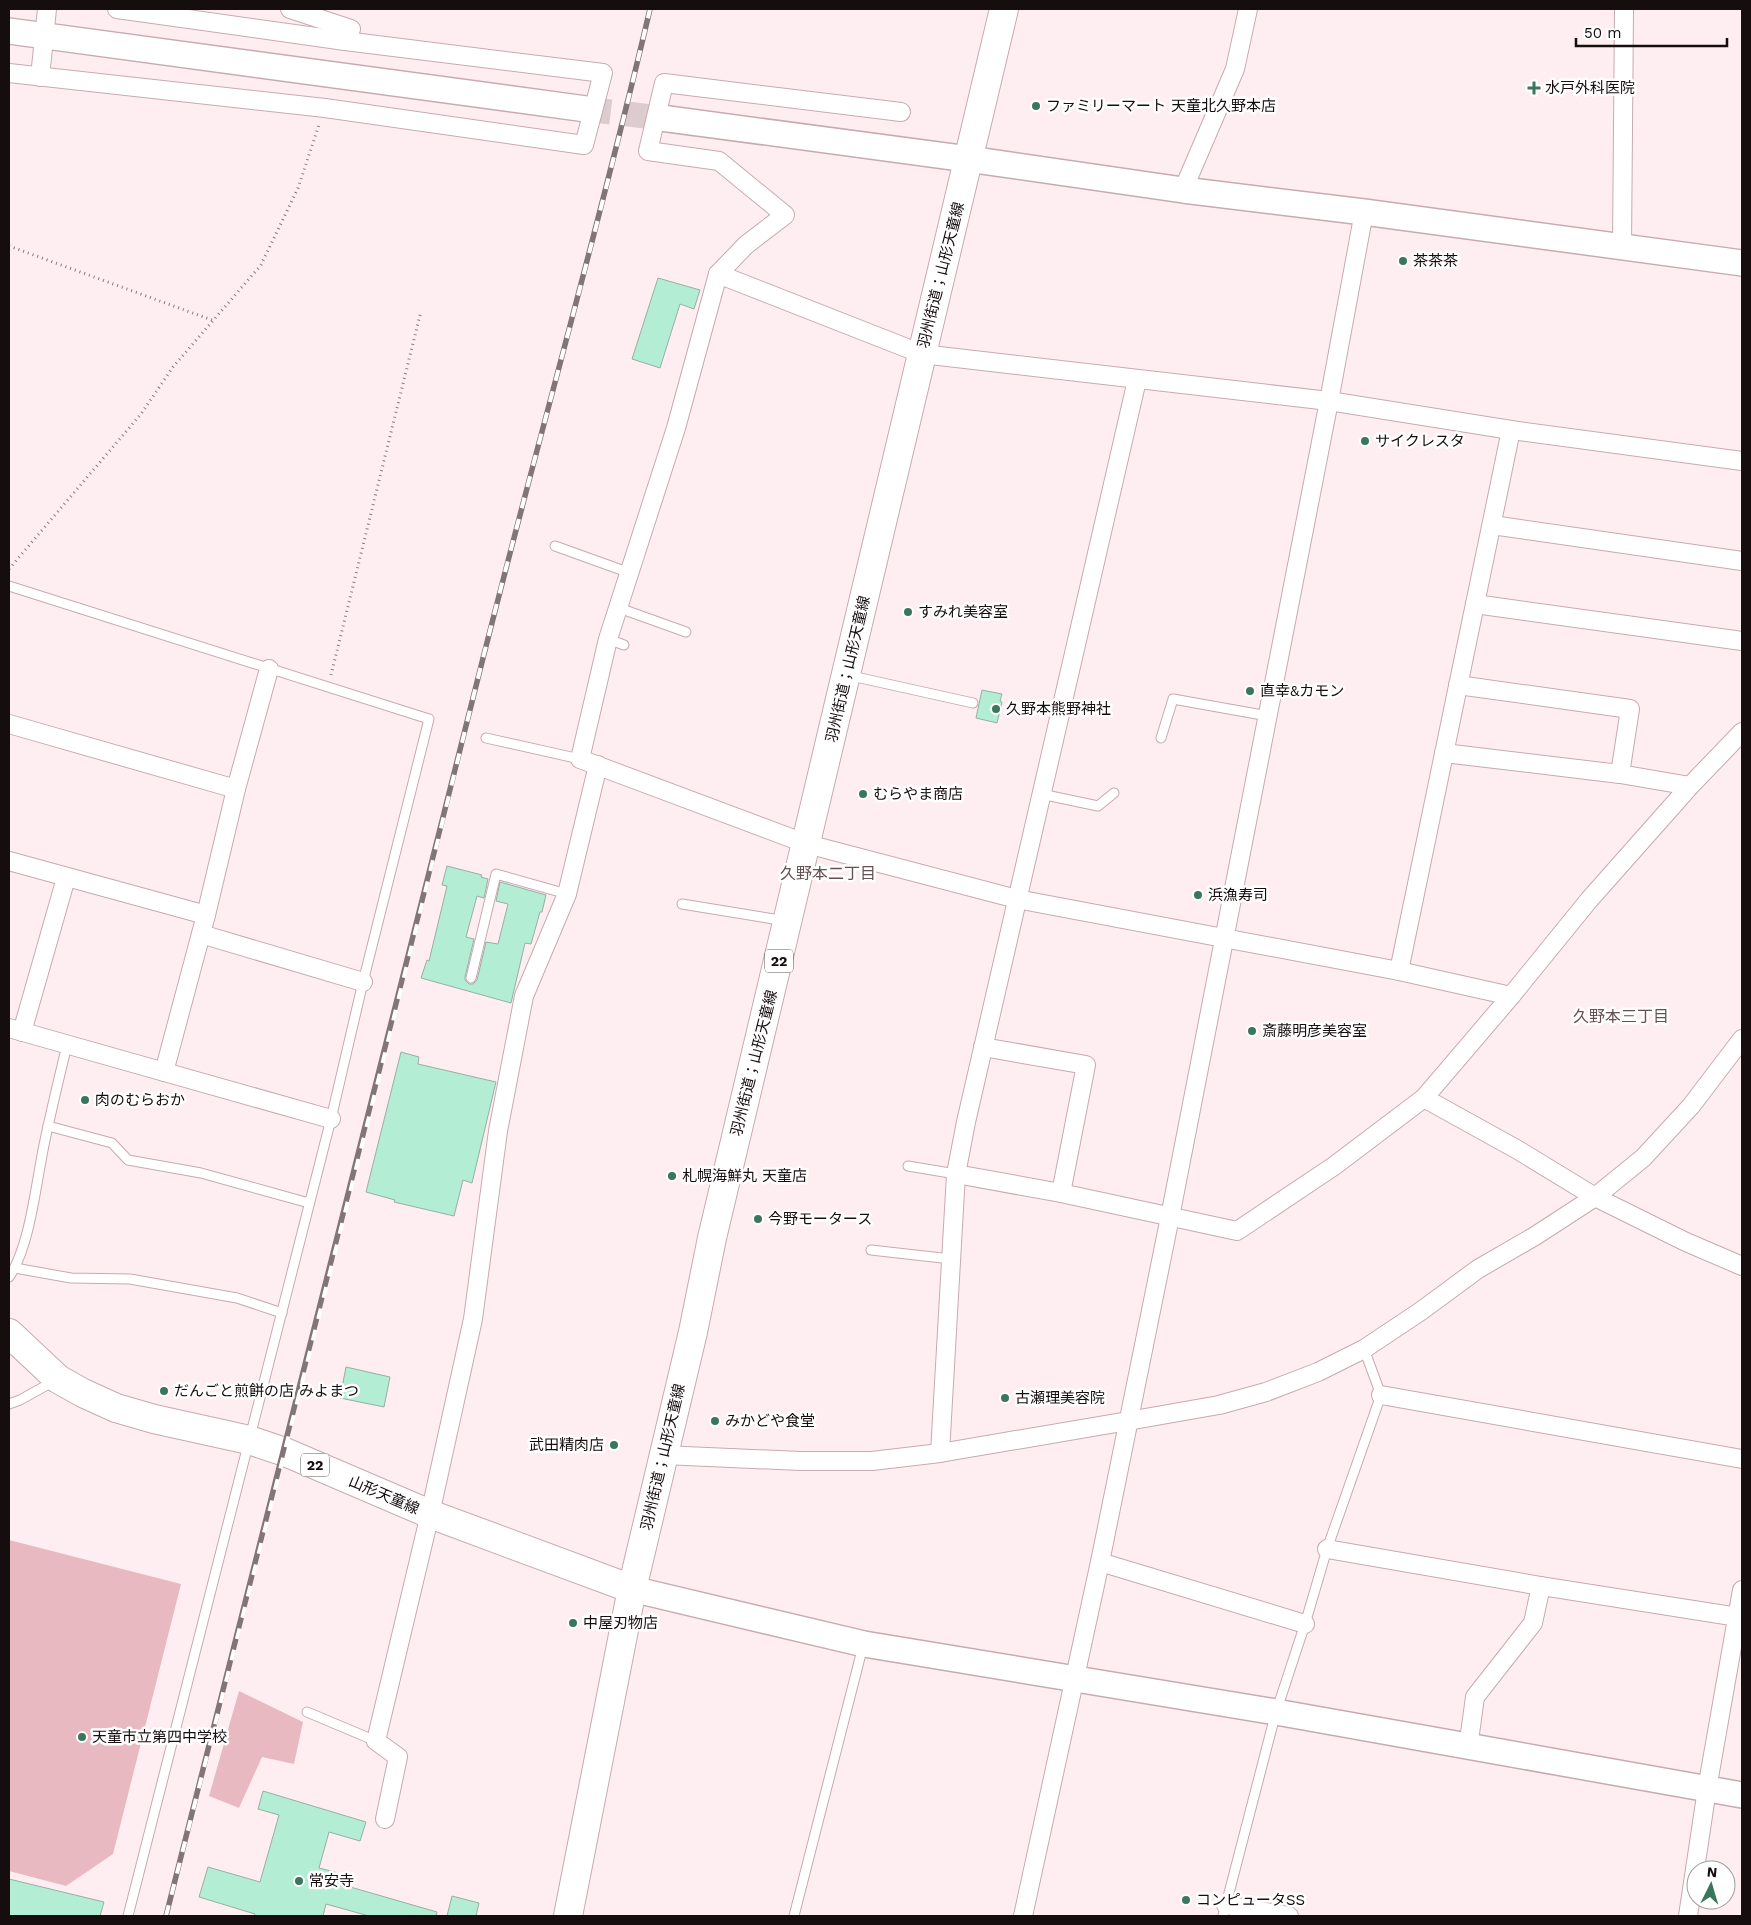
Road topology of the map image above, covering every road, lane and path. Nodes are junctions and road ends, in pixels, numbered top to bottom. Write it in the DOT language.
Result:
graph roads {
  1 [pos="47,9"];
  2 [pos="117,9"];
  3 [pos="290,9"];
  4 [pos="1004,9"];
  5 [pos="1248,9"];
  6 [pos="1624,9"];
  7 [pos="9,31"];
  8 [pos="44,36"];
  9 [pos="345,41"];
  10 [pos="9,73"];
  11 [pos="40,77"];
  12 [pos="325,108"];
  13 [pos="586,109"];
  14 [pos="901,112"];
  15 [pos="661,118"];
  16 [pos="968,159"];
  17 [pos="1183,190"];
  18 [pos="1364,212"];
  19 [pos="9,246"];
  20 [pos="1622,247"];
  21 [pos="1742,263"];
  22 [pos="718,274"];
  23 [pos="421,311"];
  24 [pos="212,320"];
  25 [pos="922,354"];
  26 [pos="1137,380"];
  27 [pos="1329,401"];
  28 [pos="1511,430"];
  29 [pos="1742,461"];
  30 [pos="1492,525"];
  31 [pos="555,546"];
  32 [pos="1742,561"];
  33 [pos="9,569"];
  34 [pos="631,573"];
  35 [pos="9,586"];
  36 [pos="1475,604"];
  37 [pos="619,608"];
  38 [pos="686,632"];
  39 [pos="1742,641"];
  40 [pos="269,669"];
  41 [pos="847,675"];
  42 [pos="1458,684"];
  43 [pos="328,687"];
  44 [pos="973,703"];
  45 [pos="1268,716"];
  46 [pos="9,724"];
  47 [pos="1742,732"];
  48 [pos="486,738"];
  49 [pos="1161,738"];
  50 [pos="1444,753"];
  51 [pos="580,759"];
  52 [pos="598,765"];
  53 [pos="1620,774"];
  54 [pos="1690,786"];
  55 [pos="236,789"];
  56 [pos="1114,793"];
  57 [pos="1041,794"];
  58 [pos="807,844"];
  59 [pos="9,861"];
  60 [pos="66,878"];
  61 [pos="567,894"];
  62 [pos="1017,899"];
  63 [pos="682,904"];
  64 [pos="206,915"];
  65 [pos="788,922"];
  66 [pos="201,934"];
  67 [pos="1223,939"];
  68 [pos="1399,970"];
  69 [pos="471,978"];
  70 [pos="363,982"];
  71 [pos="1511,996"];
  72 [pos="16,1030"];
  73 [pos="1742,1039"];
  74 [pos="68,1045"];
  75 [pos="983,1047"];
  76 [pos="164,1072"];
  77 [pos="1424,1098"];
  78 [pos="331,1119"];
  79 [pos="48,1126"];
  80 [pos="908,1166"];
  81 [pos="956,1174"];
  82 [pos="1061,1193"];
  83 [pos="1594,1197"];
  84 [pos="309,1203"];
  85 [pos="1170,1217"];
  86 [pos="871,1250"];
  87 [pos="951,1259"];
  88 [pos="1742,1266"];
  89 [pos="15,1268"];
  90 [pos="9,1277"];
  91 [pos="282,1313"];
  92 [pos="9,1333"];
  93 [pos="1364,1349"];
  94 [pos="58,1379"];
  95 [pos="1381,1395"];
  96 [pos="9,1404"];
  97 [pos="1128,1421"];
  98 [pos="249,1440"];
  99 [pos="940,1453"];
  100 [pos="663,1456"];
  101 [pos="1742,1459"];
  102 [pos="430,1514"];
  103 [pos="1327,1549"];
  104 [pos="1100,1562"];
  105 [pos="1541,1586"];
  106 [pos="632,1588"];
  107 [pos="1742,1590"];
  108 [pos="1738,1617"];
  109 [pos="1305,1624"];
  110 [pos="864,1644"];
  111 [pos="1075,1680"];
  112 [pos="307,1712"];
  113 [pos="1276,1712"];
  114 [pos="376,1741"];
  115 [pos="1468,1748"];
  116 [pos="1706,1789"];
  117 [pos="1742,1795"];
  118 [pos="385,1819"];
  119 [pos="1224,1911"];
  120 [pos="128,1916"];
  121 [pos="568,1916"];
  122 [pos="794,1916"];
  123 [pos="1023,1916"];
  124 [pos="1289,1916"];
  125 [pos="1688,1916"];
  1 -- 8 [label="street"];
  2 -- 9 [label="street"];
  3 -- 9 [label="street"];
  4 -- 16 [label="main road, 羽州街道；山形天童線 / 22"];
  5 -- 17 [label="street"];
  6 -- 20 [label="street"];
  7 -- 8 [label="street"];
  8 -- 11 [label="street"];
  8 -- 13 [label="street"];
  9 -- 12 [label="street"];
  10 -- 11 [label="street"];
  11 -- 12 [label="street"];
  12 -- 24 [label="path"];
  14 -- 22 [label="street"];
  15 -- 16 [label="street"];
  16 -- 17 [label="street"];
  16 -- 25 [label="main road, 羽州街道；山形天童線 / 22"];
  17 -- 18 [label="street"];
  18 -- 20 [label="street"];
  18 -- 27 [label="street"];
  19 -- 24 [label="path"];
  20 -- 21 [label="street"];
  22 -- 25 [label="street"];
  22 -- 34 [label="street"];
  23 -- 43 [label="path"];
  24 -- 33 [label="path"];
  25 -- 26 [label="street"];
  25 -- 41 [label="main road, 羽州街道；山形天童線 / 22"];
  26 -- 27 [label="street"];
  26 -- 57 [label="street"];
  27 -- 28 [label="street"];
  27 -- 45 [label="street"];
  28 -- 29 [label="street"];
  28 -- 30 [label="street"];
  30 -- 32 [label="street"];
  30 -- 36 [label="street"];
  31 -- 34 [label="lane"];
  34 -- 37 [label="street"];
  35 -- 40 [label="lane"];
  36 -- 39 [label="street"];
  36 -- 42 [label="street"];
  37 -- 38 [label="lane"];
  37 -- 51 [label="street"];
  40 -- 43 [label="lane"];
  40 -- 55 [label="street"];
  41 -- 44 [label="lane"];
  41 -- 58 [label="main road, 羽州街道；山形天童線 / 22"];
  42 -- 50 [label="street"];
  42 -- 53 [label="street"];
  43 -- 70 [label="lane"];
  45 -- 49 [label="lane"];
  45 -- 67 [label="street"];
  46 -- 55 [label="street"];
  47 -- 54 [label="street"];
  48 -- 51 [label="lane"];
  50 -- 53 [label="street"];
  50 -- 68 [label="street"];
  51 -- 52 [label="street"];
  52 -- 58 [label="street"];
  52 -- 61 [label="street"];
  53 -- 54 [label="street"];
  54 -- 71 [label="street"];
  55 -- 64 [label="street"];
  56 -- 57 [label="lane"];
  57 -- 62 [label="street"];
  58 -- 62 [label="street"];
  58 -- 65 [label="main road, 羽州街道；山形天童線 / 22"];
  59 -- 60 [label="street"];
  60 -- 64 [label="street"];
  60 -- 72 [label="street"];
  61 -- 69 [label="lane"];
  61 -- 102 [label="street"];
  62 -- 67 [label="street"];
  62 -- 75 [label="street"];
  63 -- 65 [label="lane"];
  64 -- 66 [label="street"];
  65 -- 100 [label="main road, 羽州街道；山形天童線 / 22"];
  66 -- 70 [label="street"];
  66 -- 76 [label="street"];
  67 -- 68 [label="street"];
  67 -- 85 [label="street"];
  68 -- 71 [label="street"];
  70 -- 78 [label="lane"];
  71 -- 77 [label="street"];
  72 -- 74 [label="street"];
  73 -- 83 [label="street"];
  74 -- 76 [label="street"];
  74 -- 79 [label="lane"];
  75 -- 81 [label="street"];
  75 -- 82 [label="street"];
  76 -- 78 [label="street"];
  77 -- 83 [label="street"];
  77 -- 85 [label="street"];
  78 -- 84 [label="lane"];
  79 -- 84 [label="lane"];
  79 -- 89 [label="lane"];
  80 -- 81 [label="lane"];
  81 -- 82 [label="street"];
  81 -- 87 [label="street"];
  82 -- 85 [label="street"];
  83 -- 88 [label="street"];
  83 -- 93 [label="street"];
  84 -- 91 [label="lane"];
  85 -- 97 [label="street"];
  86 -- 87 [label="lane"];
  87 -- 99 [label="street"];
  89 -- 90 [label="lane"];
  89 -- 91 [label="lane"];
  91 -- 98 [label="lane"];
  92 -- 94 [label="main road, 山形天童線 / 22"];
  93 -- 95 [label="lane"];
  93 -- 97 [label="street"];
  94 -- 96 [label="lane"];
  94 -- 98 [label="main road, 山形天童線 / 22"];
  95 -- 101 [label="street"];
  95 -- 103 [label="lane"];
  97 -- 99 [label="street"];
  97 -- 104 [label="street"];
  98 -- 102 [label="main road, 山形天童線 / 22"];
  98 -- 120 [label="lane"];
  99 -- 100 [label="street"];
  100 -- 106 [label="main road, 羽州街道；山形天童線 / 22"];
  102 -- 106 [label="main road, 山形天童線 / 22"];
  102 -- 114 [label="street"];
  103 -- 105 [label="street"];
  103 -- 109 [label="lane"];
  104 -- 109 [label="street"];
  104 -- 111 [label="street"];
  105 -- 108 [label="street"];
  105 -- 115 [label="street"];
  106 -- 110 [label="street"];
  106 -- 121 [label="main road, 羽州街道；山形天童線 / 22"];
  107 -- 108 [label="street"];
  108 -- 116 [label="street"];
  109 -- 113 [label="lane"];
  110 -- 111 [label="street"];
  110 -- 122 [label="lane"];
  111 -- 113 [label="street"];
  111 -- 123 [label="street"];
  112 -- 114 [label="lane"];
  113 -- 115 [label="street"];
  113 -- 119 [label="lane"];
  114 -- 118 [label="street"];
  115 -- 116 [label="street"];
  116 -- 117 [label="street"];
  116 -- 125 [label="street"];
  119 -- 124 [label="street"];
}
